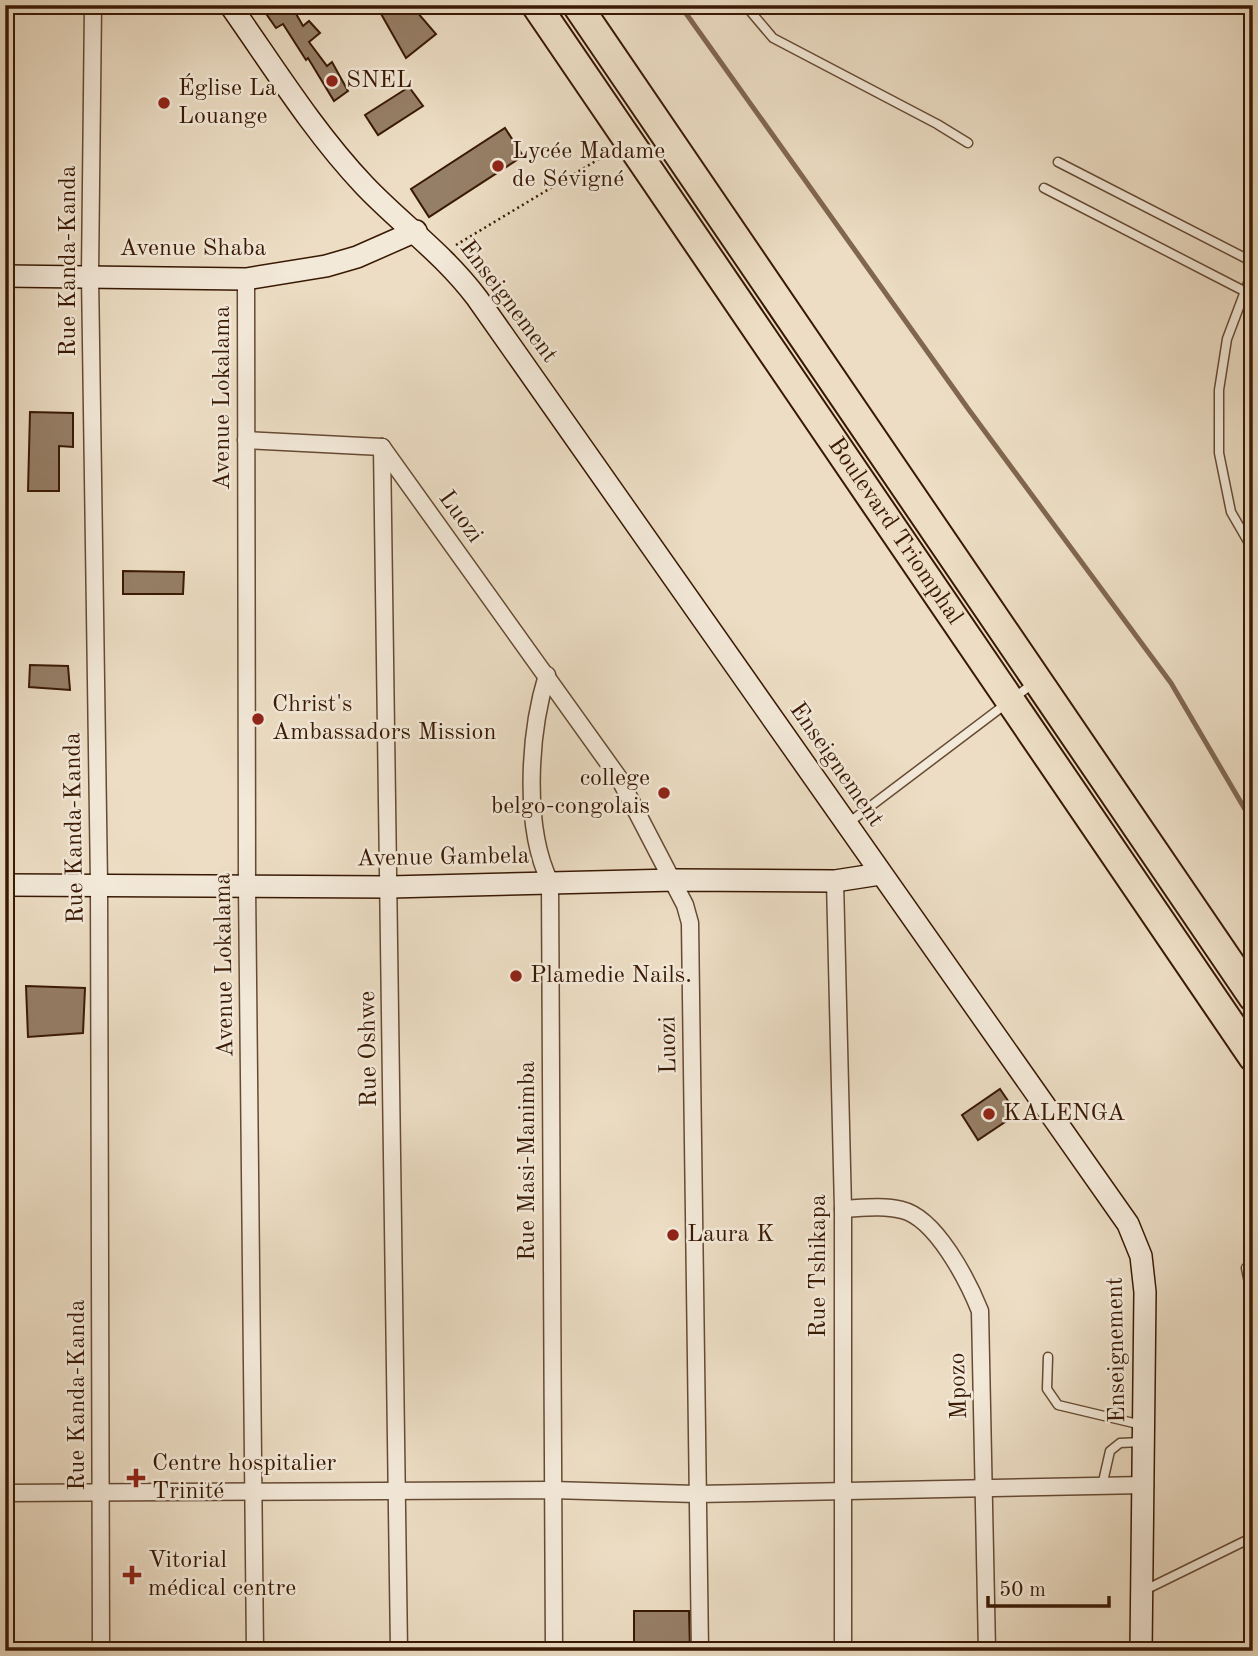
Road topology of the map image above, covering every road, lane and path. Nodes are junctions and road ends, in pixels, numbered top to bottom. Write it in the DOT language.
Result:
graph roads {
  1 [pos="93,5"];
  2 [pos="230,5"];
  3 [pos="536,5"];
  4 [pos="577,5"];
  5 [pos="745,5"];
  6 [pos="630,141"];
  7 [pos="968,144"];
  8 [pos="1058,162"];
  9 [pos="1044,188"];
  10 [pos="416,231"];
  11 [pos="441,254"];
  12 [pos="1253,262"];
  13 [pos="1253,270"];
  14 [pos="90,275"];
  15 [pos="5,276"];
  16 [pos="246,279"];
  17 [pos="1244,291"];
  18 [pos="246,440"];
  19 [pos="382,447"];
  20 [pos="1253,550"];
  21 [pos="547,675"];
  22 [pos="1037,680"];
  23 [pos="1010,701"];
  24 [pos="846,825"];
  25 [pos="880,874"];
  26 [pos="675,880"];
  27 [pos="835,881"];
  28 [pos="550,882"];
  29 [pos="99,884"];
  30 [pos="5,885"];
  31 [pos="247,885"];
  32 [pos="390,887"];
  33 [pos="1253,997"];
  34 [pos="1253,1057"];
  35 [pos="843,1209"];
  36 [pos="1246,1268"];
  37 [pos="1253,1303"];
  38 [pos="1048,1357"];
  39 [pos="1145,1433"];
  40 [pos="1144,1485"];
  41 [pos="1102,1486"];
  42 [pos="985,1488"];
  43 [pos="551,1490"];
  44 [pos="842,1490"];
  45 [pos="101,1492"];
  46 [pos="397,1492"];
  47 [pos="5,1493"];
  48 [pos="254,1494"];
  49 [pos="695,1494"];
  50 [pos="1253,1537"];
  51 [pos="1142,1591"];
  52 [pos="101,1651"];
  53 [pos="255,1651"];
  54 [pos="399,1651"];
  55 [pos="554,1651"];
  56 [pos="700,1651"];
  57 [pos="843,1651"];
  58 [pos="986,1651"];
  59 [pos="1141,1651"];
  1 -- 14 [label="street, Rue Kanda-Kanda"];
  2 -- 10 [label="street, Enseignement"];
  3 -- 6 [label="highway, Boulevard Triomphal"];
  4 -- 22 [label="highway, Boulevard Triomphal"];
  5 -- 7 [label="lane"];
  6 -- 11 [label="path"];
  6 -- 23 [label="highway, Boulevard Triomphal"];
  8 -- 12 [label="lane"];
  9 -- 17 [label="lane"];
  10 -- 11 [label="street, Enseignement"];
  10 -- 16 [label="street, Avenue Shaba"];
  11 -- 24 [label="street, Enseignement"];
  13 -- 17 [label="lane"];
  14 -- 15 [label="street, Avenue Shaba"];
  14 -- 16 [label="street, Avenue Shaba"];
  14 -- 29 [label="street, Rue Kanda-Kanda"];
  16 -- 18 [label="street, Avenue Lokalama"];
  17 -- 20 [label="lane"];
  18 -- 19 [label="street"];
  18 -- 31 [label="street, Avenue Lokalama"];
  19 -- 21 [label="street, Luozi"];
  19 -- 32 [label="street, Rue Oshwe"];
  21 -- 26 [label="street, Luozi"];
  21 -- 28 [label="street, Rue Masi-Manimba"];
  22 -- 23 [label="lane"];
  22 -- 33 [label="highway, Boulevard Triomphal"];
  23 -- 24 [label="lane"];
  23 -- 34 [label="highway, Boulevard Triomphal"];
  24 -- 25 [label="street, Enseignement"];
  25 -- 27 [label="street, Avenue Gambela"];
  25 -- 39 [label="street, Enseignement"];
  26 -- 27 [label="street, Avenue Gambela"];
  26 -- 28 [label="street, Avenue Gambela"];
  26 -- 49 [label="street, Luozi"];
  27 -- 35 [label="street, Rue Tshikapa"];
  28 -- 32 [label="street, Avenue Gambela"];
  28 -- 43 [label="street, Rue Masi-Manimba"];
  29 -- 30 [label="street, Avenue Gambela"];
  29 -- 31 [label="street, Avenue Gambela"];
  29 -- 45 [label="street, Rue Kanda-Kanda"];
  31 -- 32 [label="street, Avenue Gambela"];
  31 -- 48 [label="street, Avenue Lokalama"];
  32 -- 46 [label="street, Rue Oshwe"];
  35 -- 42 [label="street, Mpozo"];
  35 -- 44 [label="street, Rue Tshikapa"];
  36 -- 37 [label="lane"];
  38 -- 39 [label="lane"];
  39 -- 40 [label="street, Enseignement"];
  39 -- 41 [label="lane"];
  40 -- 41 [label="street"];
  40 -- 51 [label="street, Enseignement"];
  41 -- 42 [label="street"];
  42 -- 44 [label="street"];
  42 -- 58 [label="street, Mpozo"];
  43 -- 46 [label="street"];
  43 -- 49 [label="street"];
  43 -- 55 [label="street, Rue Masi-Manimba"];
  44 -- 49 [label="street"];
  44 -- 57 [label="street, Rue Tshikapa"];
  45 -- 47 [label="street"];
  45 -- 48 [label="street"];
  45 -- 52 [label="street, Rue Kanda-Kanda"];
  46 -- 48 [label="street"];
  46 -- 54 [label="street, Rue Oshwe"];
  48 -- 53 [label="street, Avenue Lokalama"];
  49 -- 56 [label="street, Luozi"];
  50 -- 51 [label="lane"];
  51 -- 59 [label="street, Enseignement"];
}
